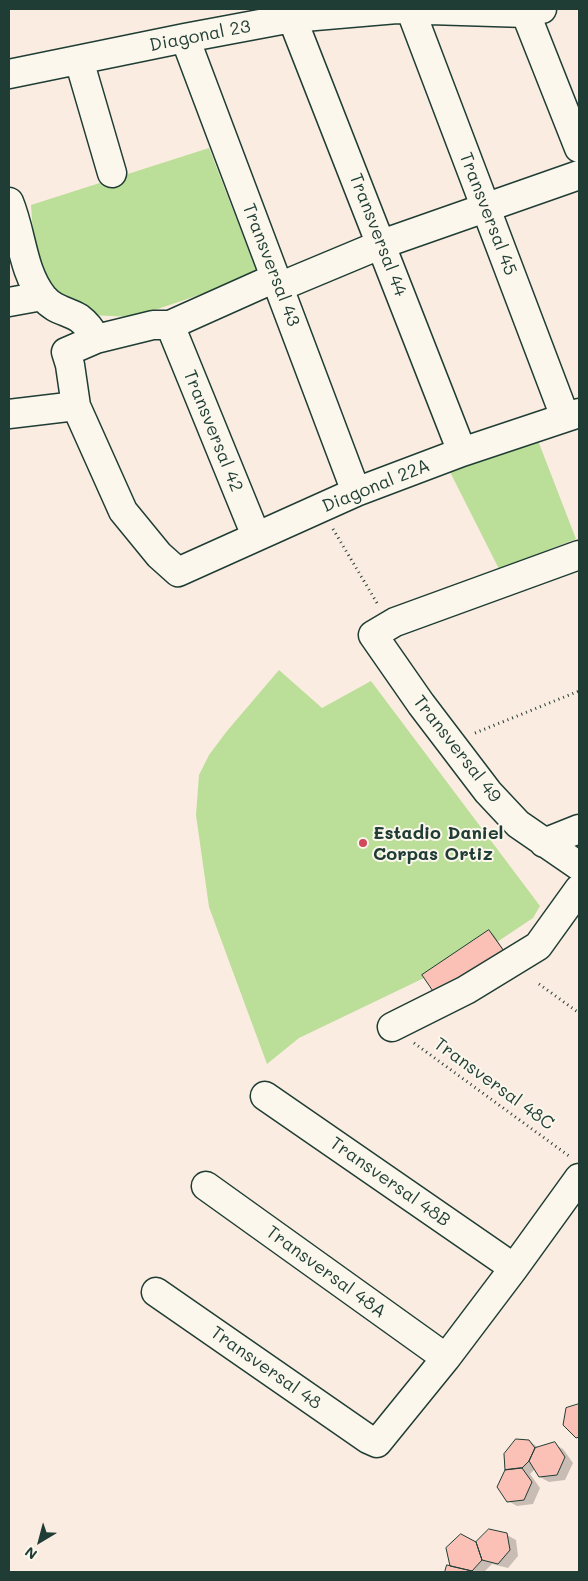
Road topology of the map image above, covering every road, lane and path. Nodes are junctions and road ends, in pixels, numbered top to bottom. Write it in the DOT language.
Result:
graph roads {
  1 [pos="402,9"];
  2 [pos="530,10"];
  3 [pos="292,18"];
  4 [pos="185,38"];
  5 [pos="79,60"];
  6 [pos="9,74"];
  7 [pos="579,148"];
  8 [pos="112,173"];
  9 [pos="579,175"];
  10 [pos="9,202"];
  11 [pos="486,208"];
  12 [pos="382,244"];
  13 [pos="277,282"];
  14 [pos="42,296"];
  15 [pos="9,302"];
  16 [pos="170,325"];
  17 [pos="96,339"];
  18 [pos="76,406"];
  19 [pos="9,414"];
  20 [pos="572,415"];
  21 [pos="462,452"];
  22 [pos="356,492"];
  23 [pos="321,508"];
  24 [pos="256,536"];
  25 [pos="579,555"];
  26 [pos="382,630"];
  27 [pos="579,691"];
  28 [pos="449,743"];
  29 [pos="579,829"];
  30 [pos="544,843"];
  31 [pos="579,866"];
  32 [pos="579,889"];
  33 [pos="539,984"];
  34 [pos="579,1013"];
  35 [pos="392,1028"];
  36 [pos="265,1096"];
  37 [pos="575,1168"];
  38 [pos="206,1186"];
  39 [pos="514,1268"];
  40 [pos="156,1292"];
  41 [pos="446,1358"];
  1 -- 2 [label="street, Diagonal 23"];
  1 -- 3 [label="street, Diagonal 23"];
  1 -- 11 [label="street, Transversal 45"];
  2 -- 7 [label="street"];
  3 -- 4 [label="street, Diagonal 23"];
  3 -- 12 [label="street, Transversal 44"];
  4 -- 5 [label="street, Diagonal 23"];
  4 -- 13 [label="street, Transversal 43"];
  5 -- 6 [label="street, Diagonal 23"];
  5 -- 8 [label="street"];
  9 -- 11 [label="street"];
  10 -- 14 [label="street"];
  11 -- 12 [label="street"];
  11 -- 20 [label="street, Transversal 45"];
  12 -- 13 [label="street"];
  12 -- 21 [label="street, Transversal 44"];
  13 -- 16 [label="street"];
  13 -- 22 [label="street, Transversal 43"];
  14 -- 15 [label="street"];
  14 -- 17 [label="street"];
  16 -- 17 [label="street"];
  16 -- 24 [label="street, Transversal 42"];
  17 -- 18 [label="street"];
  18 -- 19 [label="street"];
  18 -- 24 [label="street, Diagonal 22A"];
  20 -- 21 [label="street, Diagonal 22A"];
  21 -- 22 [label="street, Diagonal 22A"];
  22 -- 23 [label="street, Diagonal 22A"];
  23 -- 24 [label="street, Diagonal 22A"];
  23 -- 26 [label="path"];
  25 -- 26 [label="street"];
  26 -- 28 [label="street, Transversal 49"];
  27 -- 28 [label="path"];
  28 -- 30 [label="street, Transversal 49"];
  29 -- 30 [label="street"];
  30 -- 31 [label="street, Transversal 49"];
  32 -- 35 [label="street"];
  33 -- 34 [label="path"];
  35 -- 37 [label="path, Transversal 48C"];
  36 -- 39 [label="street, Transversal 48B"];
  37 -- 39 [label="street"];
  38 -- 41 [label="street, Transversal 48A"];
  39 -- 41 [label="street"];
  40 -- 41 [label="street, Transversal 48"];
}
